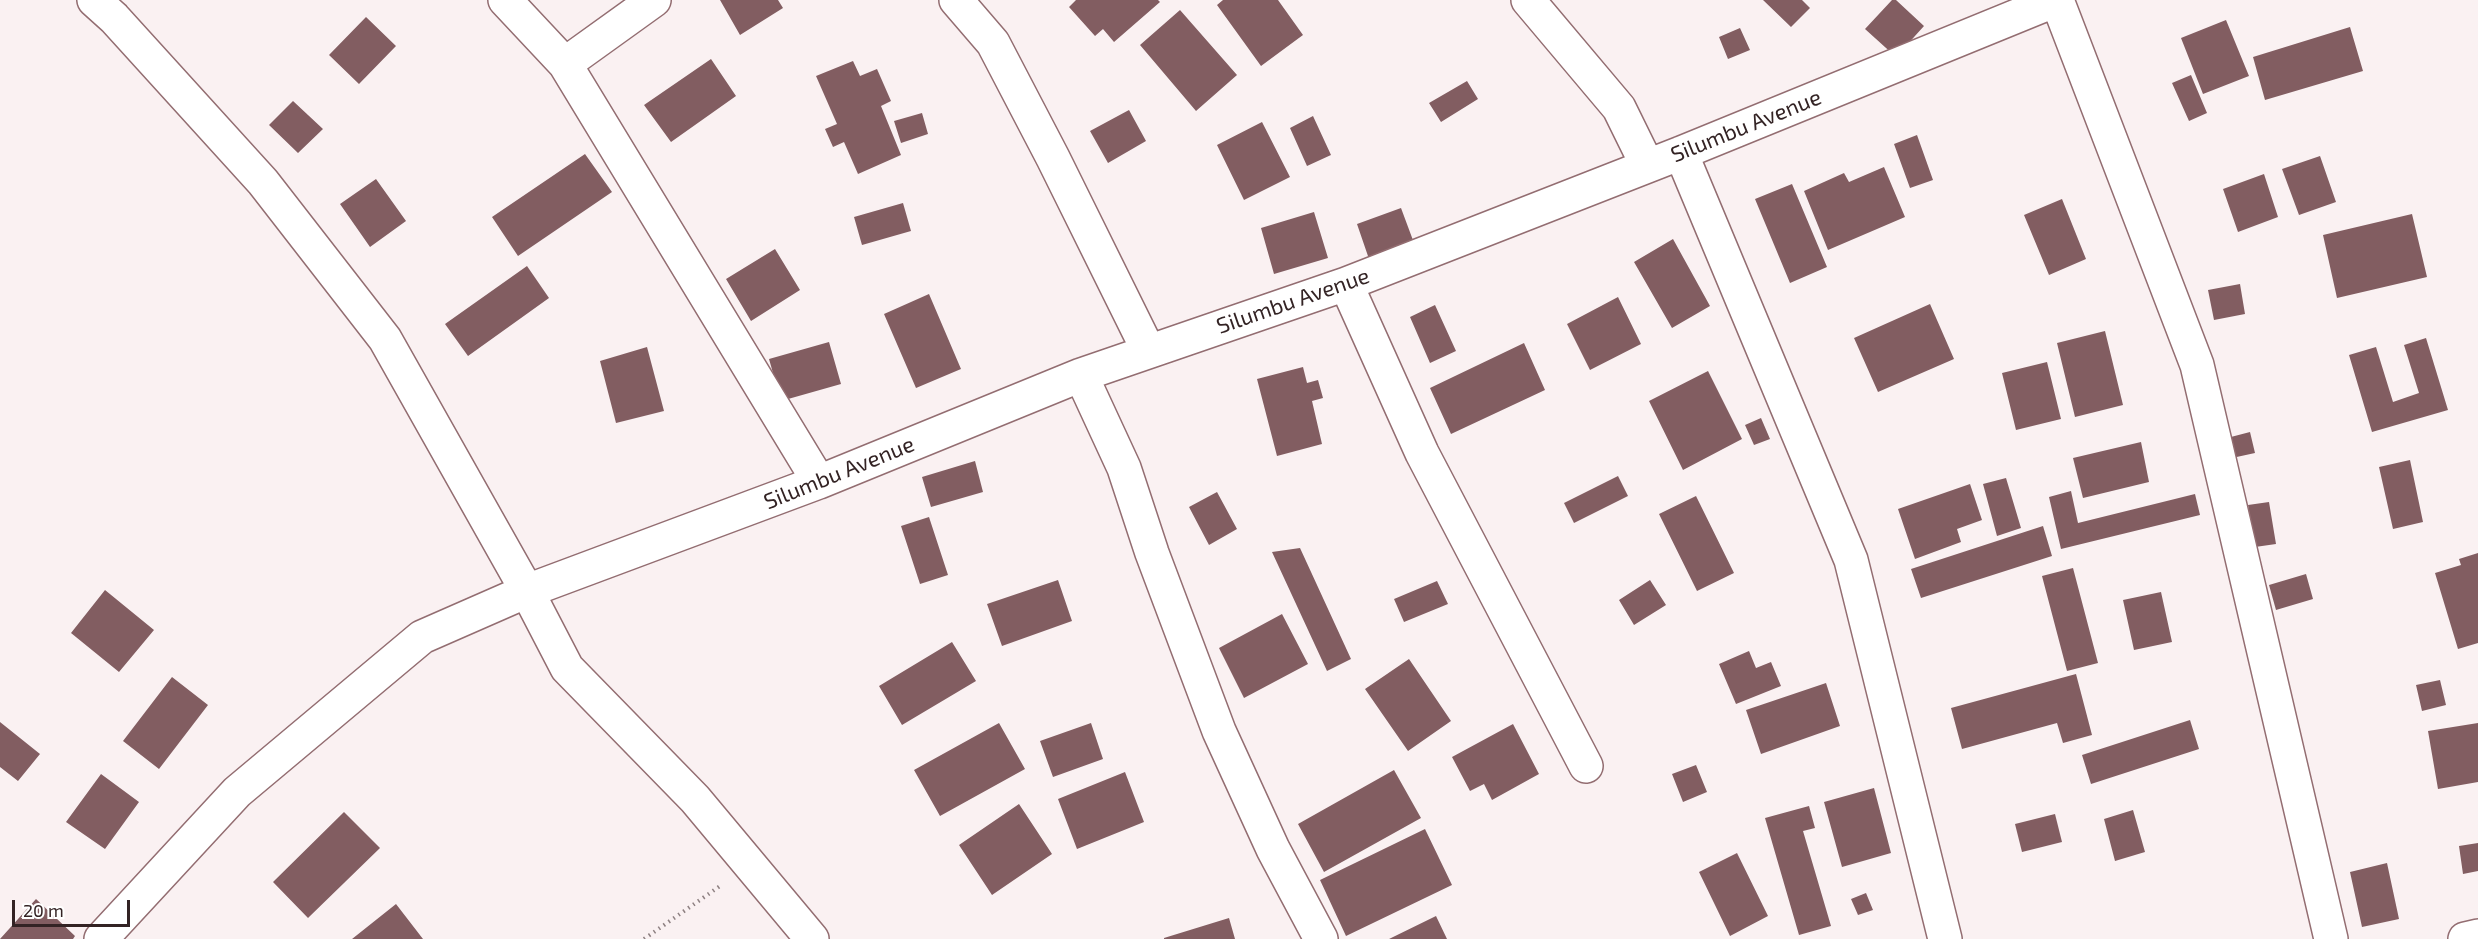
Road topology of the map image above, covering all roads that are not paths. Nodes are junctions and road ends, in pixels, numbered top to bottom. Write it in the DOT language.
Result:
graph roads {
  1 [pos="94,0"];
  2 [pos="505,0"];
  3 [pos="654,0"];
  4 [pos="956,0"];
  5 [pos="1528,0"];
  6 [pos="2057,0"];
  7 [pos="565,64"];
  8 [pos="1681,153"];
  9 [pos="1647,165"];
  10 [pos="1346,285"];
  11 [pos="1148,350"];
  12 [pos="1082,375"];
  13 [pos="819,482"];
  14 [pos="527,591"];
  15 [pos="1586,766"];
  16 [pos="2478,936"];
  17 [pos="101,939"];
  18 [pos="812,939"];
  19 [pos="1321,939"];
  20 [pos="1945,939"];
  21 [pos="2331,939"];
  22 [pos="2465,939"];
  1 -- 14 [label="street"];
  2 -- 7 [label="street"];
  3 -- 7 [label="street"];
  4 -- 11 [label="street"];
  5 -- 9 [label="street"];
  6 -- 8 [label="street, Silumbu Avenue"];
  6 -- 21 [label="street"];
  7 -- 13 [label="street"];
  8 -- 9 [label="street, Silumbu Avenue"];
  8 -- 20 [label="street"];
  9 -- 10 [label="street, Silumbu Avenue"];
  10 -- 11 [label="street, Silumbu Avenue"];
  10 -- 15 [label="street"];
  11 -- 12 [label="street, Silumbu Avenue"];
  12 -- 13 [label="street, Silumbu Avenue"];
  12 -- 19 [label="street"];
  13 -- 14 [label="street, Silumbu Avenue"];
  14 -- 17 [label="street, Silumbu Avenue"];
  14 -- 18 [label="street"];
  16 -- 22 [label="street"];
}
